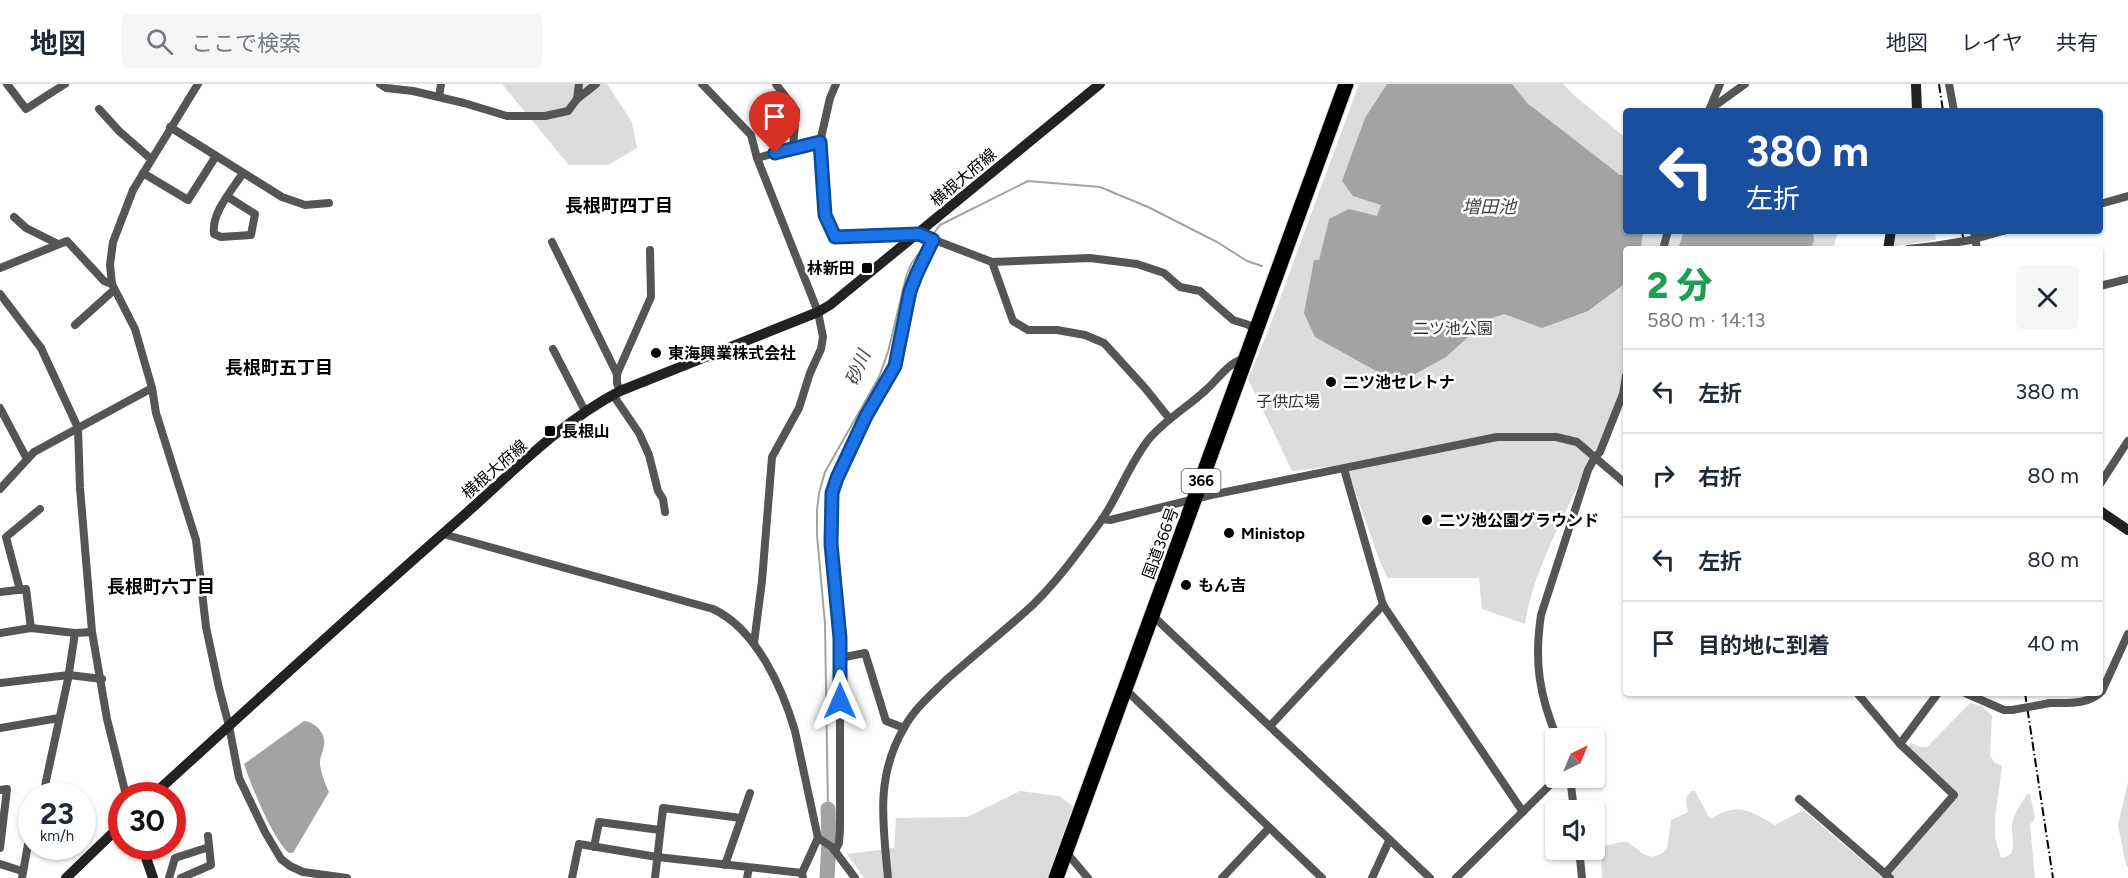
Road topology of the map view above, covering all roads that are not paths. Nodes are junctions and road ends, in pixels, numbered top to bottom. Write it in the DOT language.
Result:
graph roads {
  1 [pos="7,84"];
  2 [pos="65,84"];
  3 [pos="198,84"];
  4 [pos="380,84"];
  5 [pos="441,84"];
  6 [pos="579,84"];
  7 [pos="596,84"];
  8 [pos="702,84"];
  9 [pos="776,84"];
  10 [pos="836,84"];
  11 [pos="1100,84"];
  12 [pos="1346,84"];
  13 [pos="1720,84"];
  14 [pos="1745,84"];
  15 [pos="1917,84"];
  16 [pos="1949,84"];
  17 [pos="439,97"];
  18 [pos="577,99"];
  19 [pos="1710,108"];
  20 [pos="1712,108"];
  21 [pos="1917,108"];
  22 [pos="1953,108"];
  23 [pos="99,109"];
  24 [pos="170,127"];
  25 [pos="820,142"];
  26 [pos="793,148"];
  27 [pos="216,156"];
  28 [pos="757,158"];
  29 [pos="151,159"];
  30 [pos="142,173"];
  31 [pos="243,173"];
  32 [pos="2128,196"];
  33 [pos="228,197"];
  34 [pos="329,203"];
  35 [pos="2103,203"];
  36 [pos="14,217"];
  37 [pos="919,234"];
  38 [pos="1973,236"];
  39 [pos="933,240"];
  40 [pos="552,242"];
  41 [pos="58,244"];
  42 [pos="1934,246"];
  43 [pos="650,250"];
  44 [pos="992,262"];
  45 [pos="0,268"];
  46 [pos="2128,279"];
  47 [pos="2103,285"];
  48 [pos="113,287"];
  49 [pos="0,294"];
  50 [pos="818,312"];
  51 [pos="75,325"];
  52 [pos="1256,331"];
  53 [pos="553,350"];
  54 [pos="1245,359"];
  55 [pos="617,374"];
  56 [pos="152,388"];
  57 [pos="617,393"];
  58 [pos="1623,394"];
  59 [pos="0,408"];
  60 [pos="585,411"];
  61 [pos="1169,418"];
  62 [pos="78,428"];
  63 [pos="2128,441"];
  64 [pos="1595,457"];
  65 [pos="27,459"];
  66 [pos="1344,469"];
  67 [pos="2103,479"];
  68 [pos="1623,481"];
  69 [pos="0,489"];
  70 [pos="1194,501"];
  71 [pos="40,509"];
  72 [pos="664,512"];
  73 [pos="2103,513"];
  74 [pos="1102,519"];
  75 [pos="2128,530"];
  76 [pos="443,534"];
  77 [pos="20,590"];
  78 [pos="0,592"];
  79 [pos="1383,605"];
  80 [pos="1152,615"];
  81 [pos="31,628"];
  82 [pos="92,632"];
  83 [pos="0,633"];
  84 [pos="75,633"];
  85 [pos="2128,634"];
  86 [pos="754,643"];
  87 [pos="840,658"];
  88 [pos="69,675"];
  89 [pos="102,679"];
  90 [pos="0,683"];
  91 [pos="1125,689"];
  92 [pos="2103,689"];
  93 [pos="1860,696"];
  94 [pos="1936,696"];
  95 [pos="1972,696"];
  96 [pos="2098,696"];
  97 [pos="59,718"];
  98 [pos="230,726"];
  99 [pos="1270,726"];
  100 [pos="0,728"];
  101 [pos="904,728"];
  102 [pos="1553,728"];
  103 [pos="1900,744"];
  104 [pos="46,782"];
  105 [pos="123,782"];
  106 [pos="168,782"];
  107 [pos="1547,788"];
  108 [pos="0,789"];
  109 [pos="750,793"];
  110 [pos="1799,799"];
  111 [pos="1523,812"];
  112 [pos="741,818"];
  113 [pos="1269,828"];
  114 [pos="660,830"];
  115 [pos="208,836"];
  116 [pos="108,838"];
  117 [pos="819,838"];
  118 [pos="1389,841"];
  119 [pos="209,847"];
  120 [pos="594,847"];
  121 [pos="0,848"];
  122 [pos="833,849"];
  123 [pos="1066,852"];
  124 [pos="657,857"];
  125 [pos="147,860"];
  126 [pos="1580,860"];
  127 [pos="0,864"];
  128 [pos="725,865"];
  129 [pos="749,868"];
  130 [pos="22,874"];
  131 [pos="803,876"];
  132 [pos="1888,876"];
  133 [pos="66,878"];
  134 [pos="153,878"];
  135 [pos="169,878"];
  136 [pos="181,878"];
  137 [pos="346,878"];
  138 [pos="572,878"];
  139 [pos="655,878"];
  140 [pos="747,878"];
  141 [pos="855,878"];
  142 [pos="888,878"];
  143 [pos="1056,878"];
  144 [pos="1088,878"];
  145 [pos="1222,878"];
  146 [pos="1322,878"];
  147 [pos="1372,878"];
  148 [pos="1430,878"];
  149 [pos="1456,878"];
  150 [pos="1582,878"];
  1 -- 2 [label="street"];
  3 -- 24 [label="street"];
  4 -- 17 [label="street"];
  5 -- 17 [label="street"];
  6 -- 18 [label="street"];
  7 -- 18 [label="street"];
  8 -- 28 [label="street"];
  9 -- 26 [label="street"];
  10 -- 25 [label="street"];
  11 -- 37 [label="main road, 横根大府線"];
  12 -- 52 [label="highway, 国道366号 / 366"];
  13 -- 19 [label="street"];
  14 -- 20 [label="street"];
  15 -- 21 [label="main road"];
  16 -- 22 [label="street"];
  17 -- 18 [label="street"];
  23 -- 29 [label="street"];
  24 -- 27 [label="street"];
  24 -- 29 [label="street"];
  25 -- 26 [label="street"];
  25 -- 37 [label="street"];
  26 -- 28 [label="street"];
  27 -- 30 [label="street"];
  27 -- 31 [label="street"];
  28 -- 50 [label="street"];
  29 -- 30 [label="street"];
  30 -- 48 [label="street"];
  31 -- 33 [label="street"];
  31 -- 34 [label="street"];
  32 -- 35 [label="street"];
  33 -- 33 [label="street"];
  36 -- 41 [label="street"];
  37 -- 39 [label="street"];
  37 -- 50 [label="main road, 横根大府線"];
  38 -- 42 [label="street, bridge"];
  39 -- 44 [label="street"];
  39 -- 87 [label="street"];
  40 -- 55 [label="street"];
  41 -- 45 [label="street"];
  41 -- 48 [label="street"];
  43 -- 55 [label="street"];
  44 -- 52 [label="street"];
  44 -- 61 [label="street"];
  46 -- 47 [label="street"];
  48 -- 51 [label="street"];
  48 -- 56 [label="street"];
  49 -- 62 [label="street"];
  50 -- 57 [label="main road, 横根大府線"];
  50 -- 86 [label="street"];
  52 -- 54 [label="highway, 国道366号 / 366"];
  53 -- 60 [label="street"];
  54 -- 61 [label="street"];
  54 -- 70 [label="highway, 国道366号 / 366"];
  55 -- 57 [label="street"];
  56 -- 62 [label="street"];
  56 -- 98 [label="street"];
  57 -- 60 [label="main road, 横根大府線"];
  57 -- 72 [label="street"];
  58 -- 64 [label="street"];
  59 -- 65 [label="street"];
  60 -- 76 [label="main road, 横根大府線"];
  61 -- 74 [label="street"];
  62 -- 65 [label="street"];
  62 -- 82 [label="street"];
  63 -- 67 [label="street"];
  64 -- 66 [label="street"];
  64 -- 68 [label="street"];
  64 -- 102 [label="street"];
  65 -- 69 [label="street"];
  66 -- 70 [label="street"];
  66 -- 79 [label="street"];
  70 -- 74 [label="street"];
  70 -- 80 [label="highway, 国道366号 / 366"];
  71 -- 77 [label="street"];
  73 -- 75 [label="main road"];
  74 -- 101 [label="street"];
  76 -- 86 [label="street"];
  76 -- 98 [label="main road, 横根大府線"];
  77 -- 78 [label="street"];
  77 -- 81 [label="street"];
  79 -- 99 [label="street"];
  79 -- 111 [label="street"];
  80 -- 91 [label="highway, 国道366号 / 366"];
  80 -- 99 [label="street"];
  81 -- 83 [label="street"];
  81 -- 84 [label="street"];
  82 -- 84 [label="street"];
  82 -- 89 [label="street"];
  84 -- 88 [label="street"];
  85 -- 92 [label="street, bridge"];
  86 -- 117 [label="street"];
  87 -- 101 [label="street"];
  87 -- 122 [label="street"];
  88 -- 89 [label="street"];
  88 -- 90 [label="street"];
  88 -- 97 [label="street"];
  89 -- 105 [label="street"];
  91 -- 113 [label="street"];
  91 -- 123 [label="highway, 国道366号 / 366"];
  93 -- 103 [label="street"];
  94 -- 103 [label="street"];
  95 -- 96 [label="street, bridge"];
  97 -- 100 [label="street"];
  97 -- 104 [label="street"];
  98 -- 106 [label="main road, 横根大府線"];
  98 -- 137 [label="street"];
  99 -- 118 [label="street"];
  101 -- 142 [label="street"];
  103 -- 132 [label="street"];
  107 -- 111 [label="street"];
  108 -- 121 [label="street"];
  109 -- 112 [label="street"];
  110 -- 132 [label="street"];
  111 -- 149 [label="street"];
  112 -- 114 [label="street"];
  112 -- 128 [label="street"];
  113 -- 145 [label="street"];
  113 -- 146 [label="street"];
  114 -- 120 [label="street"];
  114 -- 124 [label="street"];
  115 -- 119 [label="street"];
  116 -- 133 [label="main road"];
  117 -- 122 [label="street"];
  117 -- 131 [label="street"];
  118 -- 147 [label="street"];
  118 -- 148 [label="street"];
  119 -- 135 [label="street"];
  119 -- 136 [label="street"];
  120 -- 124 [label="street"];
  120 -- 138 [label="street"];
  122 -- 141 [label="street"];
  123 -- 143 [label="highway, 国道366号 / 366"];
  123 -- 144 [label="street"];
  124 -- 128 [label="street"];
  124 -- 139 [label="street"];
  125 -- 134 [label="main road"];
  126 -- 150 [label="street"];
  127 -- 130 [label="street"];
  128 -- 129 [label="street"];
  129 -- 131 [label="street"];
  129 -- 140 [label="street"];
}
